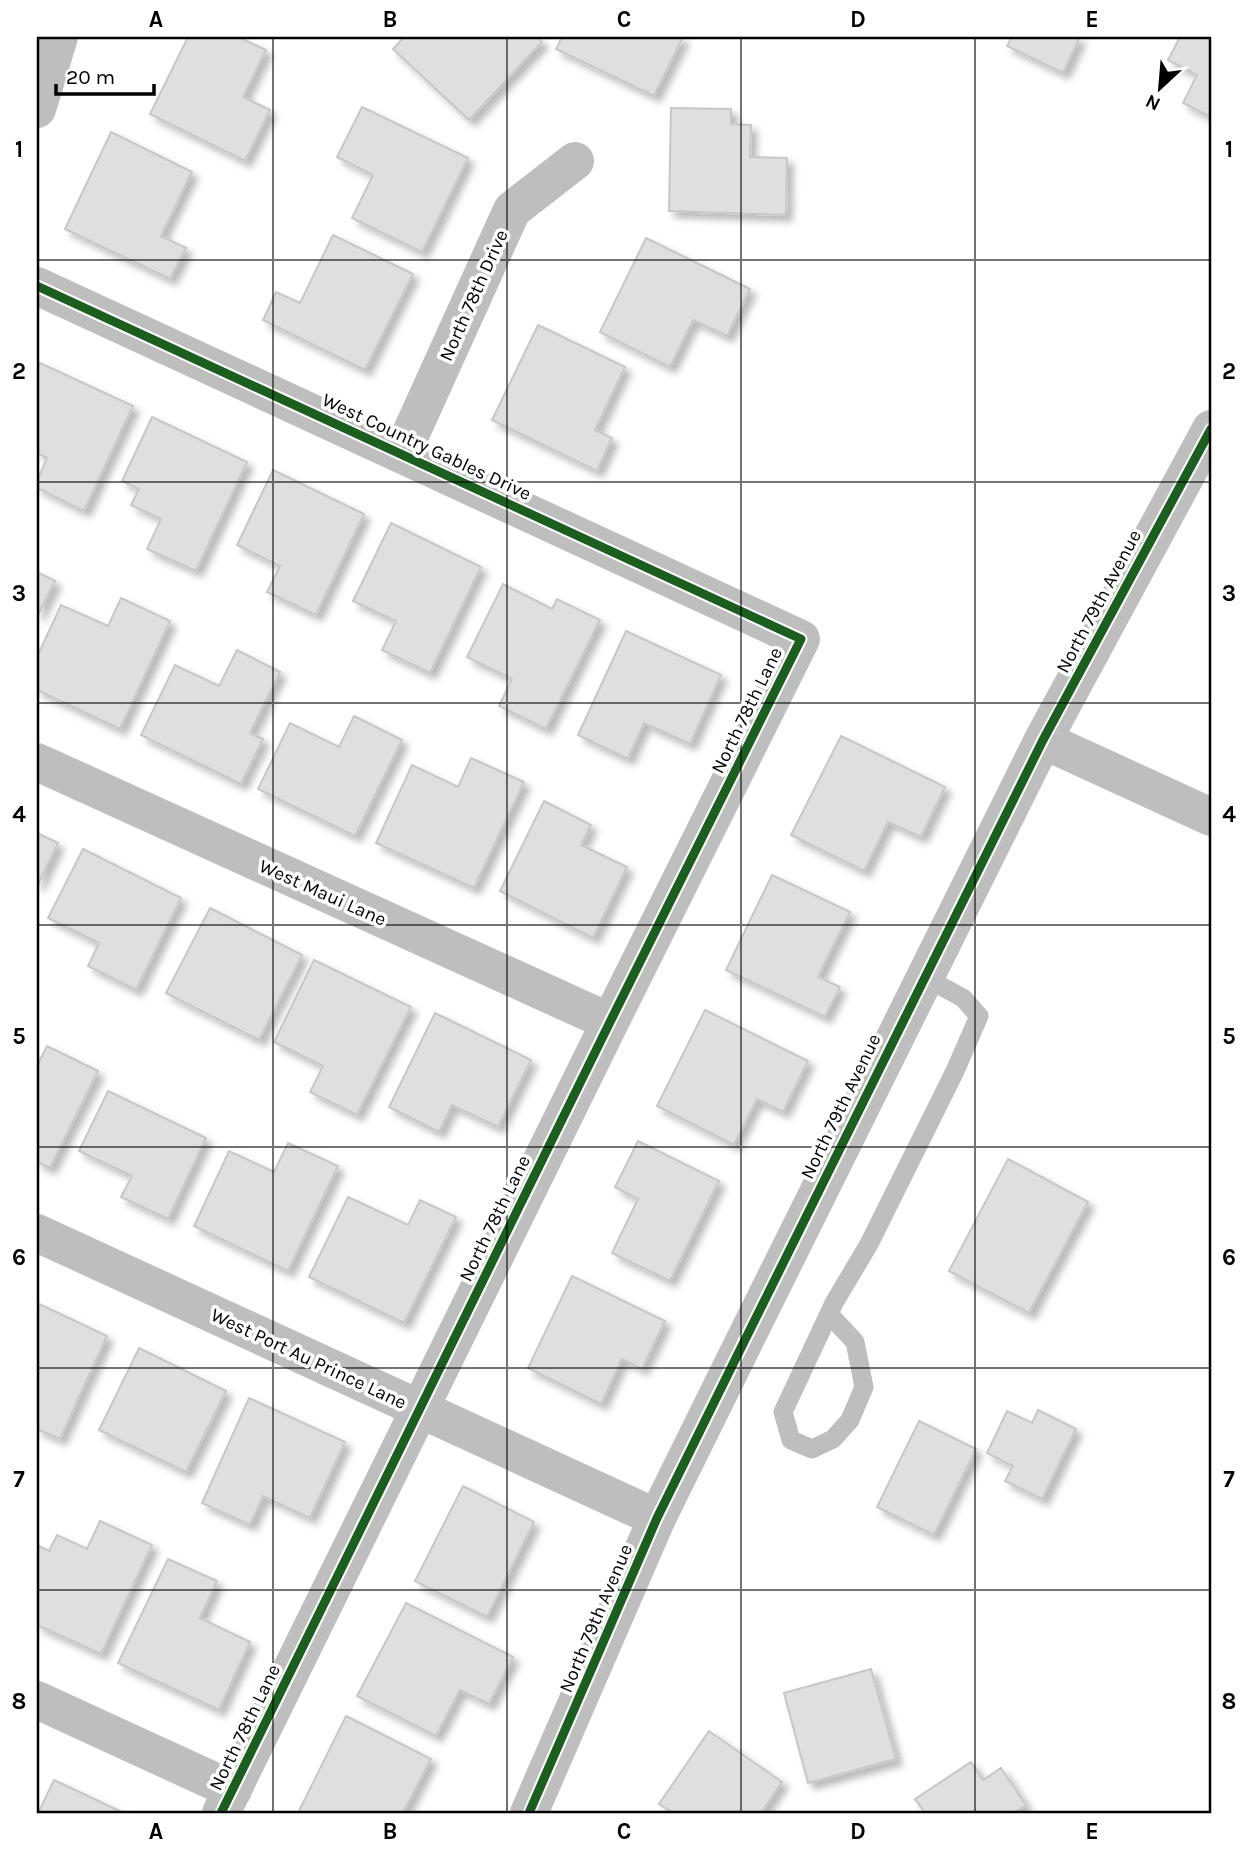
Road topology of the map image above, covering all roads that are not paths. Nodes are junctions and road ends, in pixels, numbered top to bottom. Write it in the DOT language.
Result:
graph roads {
  1 [pos="59,37"];
  2 [pos="37,109"];
  3 [pos="575,161"];
  4 [pos="37,286"];
  5 [pos="1211,429"];
  6 [pos="402,453"];
  7 [pos="801,639"];
  8 [pos="1043,740"];
  9 [pos="37,762"];
  10 [pos="1211,817"];
  11 [pos="924,976"];
  12 [pos="610,1022"];
  13 [pos="37,1233"];
  14 [pos="829,1314"];
  15 [pos="420,1409"];
  16 [pos="657,1518"];
  17 [pos="37,1700"];
  18 [pos="227,1801"];
  19 [pos="529,1813"];
  1 -- 2 [label="street"];
  3 -- 6 [label="street, North 78th Drive"];
  4 -- 6 [label="street, West Country Gables Drive"];
  5 -- 8 [label="street, North 79th Avenue"];
  6 -- 7 [label="street, West Country Gables Drive"];
  7 -- 12 [label="street, North 78th Lane"];
  8 -- 10 [label="street"];
  8 -- 11 [label="street, North 79th Avenue"];
  9 -- 12 [label="street, West Maui Lane"];
  11 -- 14 [label="lane"];
  11 -- 16 [label="street, North 79th Avenue"];
  12 -- 15 [label="street, North 78th Lane"];
  13 -- 15 [label="street, West Port Au Prince Lane"];
  14 -- 14 [label="lane"];
  15 -- 16 [label="street, West Port Au Prince Lane"];
  15 -- 18 [label="street, North 78th Lane"];
  16 -- 19 [label="street, North 79th Avenue"];
  17 -- 18 [label="street"];
}
